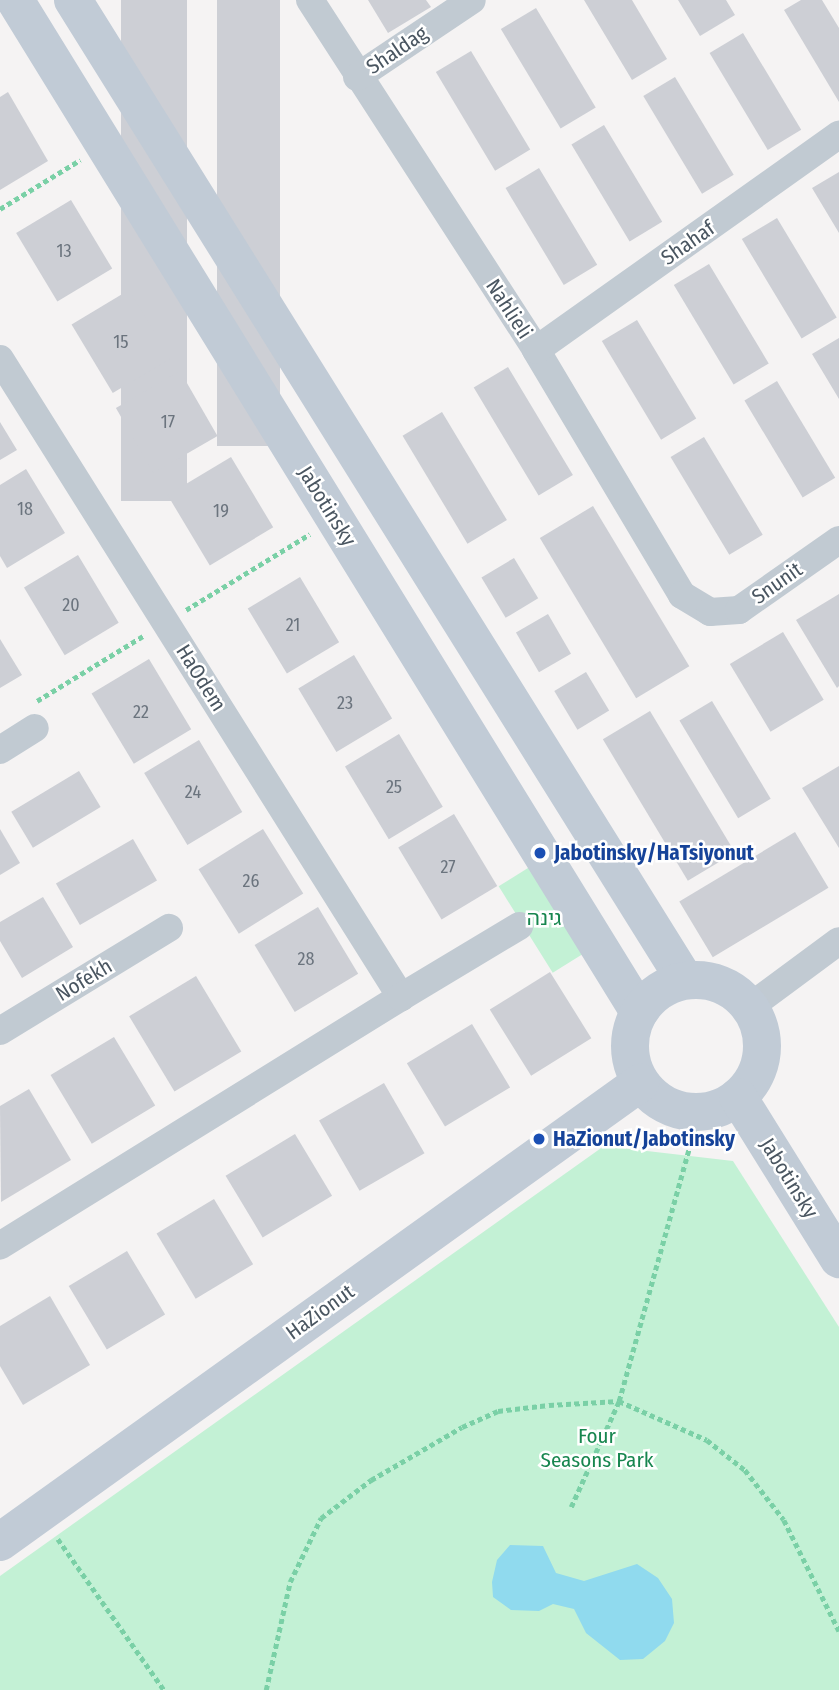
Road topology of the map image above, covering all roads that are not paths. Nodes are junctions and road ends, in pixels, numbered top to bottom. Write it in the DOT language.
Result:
graph roads {
  1 [pos="15,0"];
  2 [pos="73,0"];
  3 [pos="310,0"];
  4 [pos="472,0"];
  5 [pos="357,78"];
  6 [pos="839,135"];
  7 [pos="536,350"];
  8 [pos="0,359"];
  9 [pos="839,540"];
  10 [pos="710,612"];
  11 [pos="34,728"];
  12 [pos="0,750"];
  13 [pos="519,926"];
  14 [pos="169,928"];
  15 [pos="839,941"];
  16 [pos="685,980"];
  17 [pos="401,997"];
  18 [pos="751,1006"];
  19 [pos="639,1012"];
  20 [pos="0,1031"];
  21 [pos="640,1083"];
  22 [pos="738,1097"];
  23 [pos="0,1246"];
  24 [pos="839,1259"];
  25 [pos="13,1525"];
  1 -- 19 [label="street, Jabotinsky"];
  2 -- 16 [label="street"];
  3 -- 5 [label="street, Nahlieli"];
  4 -- 5 [label="street, Shaldag"];
  5 -- 7 [label="street, Nahlieli"];
  6 -- 7 [label="street, Shahaf"];
  7 -- 10 [label="street, Nahlieli"];
  8 -- 17 [label="street, HaOdem"];
  9 -- 10 [label="street, Snunit"];
  11 -- 12 [label="street"];
  13 -- 17 [label="street"];
  14 -- 20 [label="street, Nofekh"];
  15 -- 18 [label="street"];
  16 -- 18 [label="street"];
  16 -- 19 [label="street"];
  17 -- 23 [label="street"];
  18 -- 22 [label="street"];
  19 -- 21 [label="street"];
  21 -- 22 [label="street"];
  21 -- 25 [label="street, HaZionut"];
  22 -- 24 [label="street, Jabotinsky"];
}
